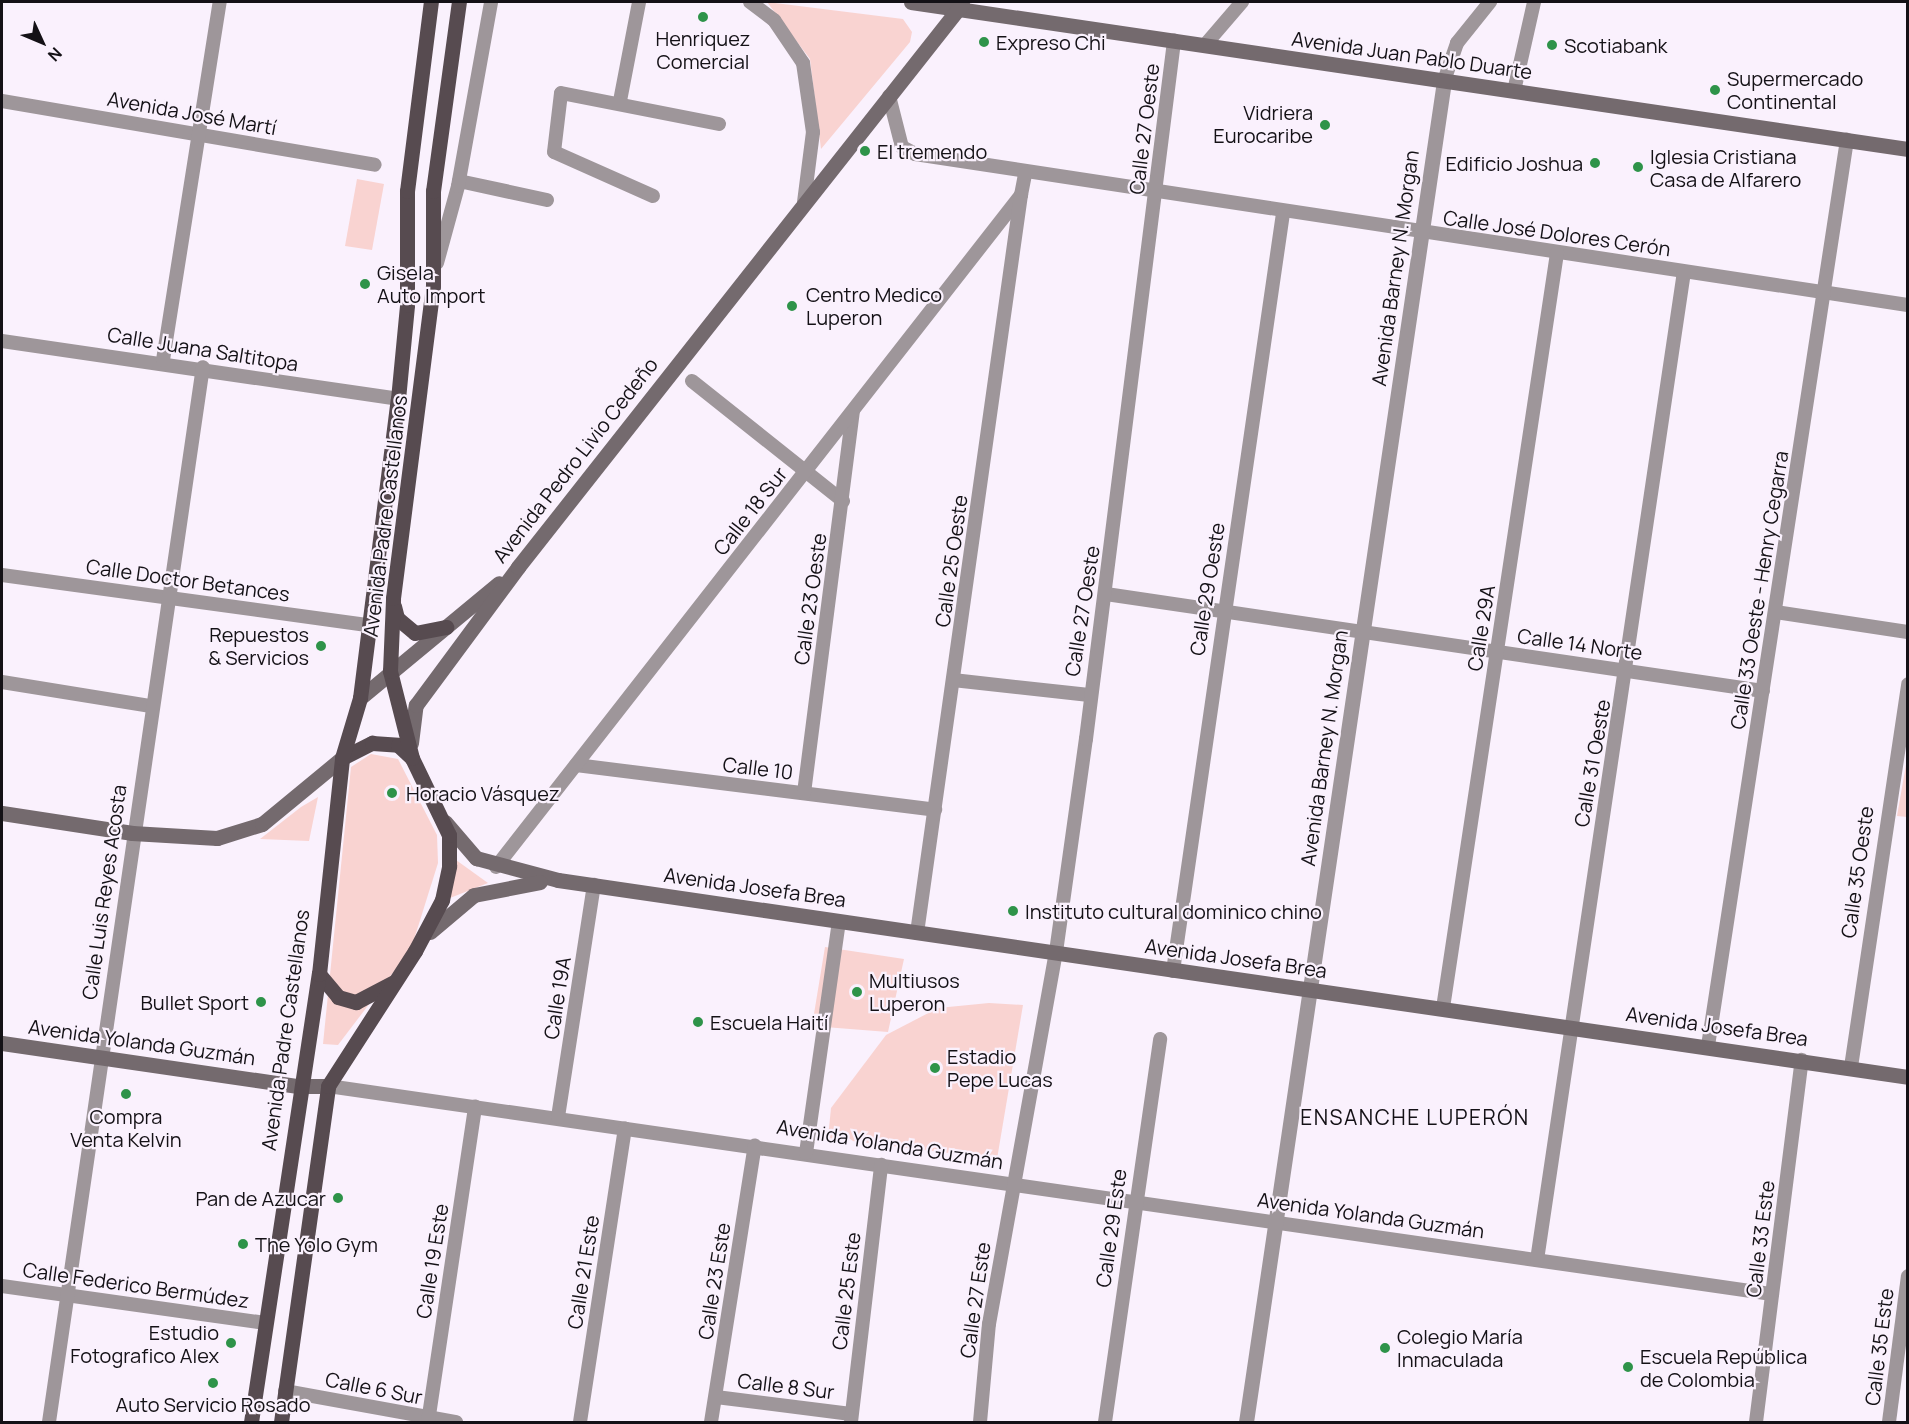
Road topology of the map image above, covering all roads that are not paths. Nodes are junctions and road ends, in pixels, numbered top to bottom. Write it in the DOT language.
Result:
graph roads {
  1 [pos="220,2"];
  2 [pos="431,2"];
  3 [pos="459,2"];
  4 [pos="491,2"];
  5 [pos="639,2"];
  6 [pos="750,2"];
  7 [pos="911,2"];
  8 [pos="1242,2"];
  9 [pos="1490,2"];
  10 [pos="1534,2"];
  11 [pos="961,5"];
  12 [pos="1174,41"];
  13 [pos="1205,45"];
  14 [pos="1444,81"];
  15 [pos="1514,91"];
  16 [pos="889,96"];
  17 [pos="2,101"];
  18 [pos="620,101"];
  19 [pos="719,124"];
  20 [pos="200,133"];
  21 [pos="1847,140"];
  22 [pos="1908,148"];
  23 [pos="375,165"];
  24 [pos="1025,174"];
  25 [pos="459,181"];
  26 [pos="1156,194"];
  27 [pos="1021,195"];
  28 [pos="654,196"];
  29 [pos="547,200"];
  30 [pos="804,202"];
  31 [pos="1283,213"];
  32 [pos="1422,233"];
  33 [pos="1557,253"];
  34 [pos="1684,272"];
  35 [pos="433,286"];
  36 [pos="1824,293"];
  37 [pos="1908,305"];
  38 [pos="2,340"];
  39 [pos="163,360"];
  40 [pos="202,367"];
  41 [pos="692,381"];
  42 [pos="398,399"];
  43 [pos="853,410"];
  44 [pos="806,472"];
  45 [pos="843,501"];
  46 [pos="518,567"];
  47 [pos="2,575"];
  48 [pos="1106,594"];
  49 [pos="166,597"];
  50 [pos="393,598"];
  51 [pos="1224,611"];
  52 [pos="1775,612"];
  53 [pos="369,625"];
  54 [pos="446,627"];
  55 [pos="1363,632"];
  56 [pos="1908,632"];
  57 [pos="1498,652"];
  58 [pos="390,671"];
  59 [pos="1629,671"];
  60 [pos="953,680"];
  61 [pos="2,682"];
  62 [pos="1908,684"];
  63 [pos="1763,691"];
  64 [pos="1089,695"];
  65 [pos="360,698"];
  66 [pos="150,706"];
  67 [pos="342,758"];
  68 [pos="411,758"];
  69 [pos="576,765"];
  70 [pos="804,793"];
  71 [pos="935,810"];
  72 [pos="2,813"];
  73 [pos="440,815"];
  74 [pos="132,833"];
  75 [pos="496,867"];
  76 [pos="558,880"];
  77 [pos="594,885"];
  78 [pos="839,921"];
  79 [pos="917,933"];
  80 [pos="415,951"];
  81 [pos="1056,952"];
  82 [pos="1173,971"];
  83 [pos="319,974"];
  84 [pos="398,978"];
  85 [pos="1310,988"];
  86 [pos="1443,1008"];
  87 [pos="1569,1026"];
  88 [pos="1160,1039"];
  89 [pos="2,1043"];
  90 [pos="1708,1046"];
  91 [pos="100,1058"];
  92 [pos="1802,1060"];
  93 [pos="1851,1067"];
  94 [pos="1908,1077"];
  95 [pos="298,1086"];
  96 [pos="328,1086"];
  97 [pos="475,1106"];
  98 [pos="558,1118"];
  99 [pos="625,1128"];
  100 [pos="756,1145"];
  101 [pos="806,1154"];
  102 [pos="881,1165"];
  103 [pos="1013,1184"];
  104 [pos="1134,1202"];
  105 [pos="1276,1222"];
  106 [pos="1537,1260"];
  107 [pos="1908,1276"];
  108 [pos="2,1286"];
  109 [pos="1772,1294"];
  110 [pos="66,1295"];
  111 [pos="265,1323"];
  112 [pos="285,1391"];
  113 [pos="716,1397"];
  114 [pos="851,1418"];
  115 [pos="428,1420"];
  116 [pos="49,1422"];
  117 [pos="251,1422"];
  118 [pos="281,1422"];
  119 [pos="456,1422"];
  120 [pos="580,1422"];
  121 [pos="711,1422"];
  122 [pos="980,1422"];
  123 [pos="1105,1422"];
  124 [pos="1246,1422"];
  125 [pos="1756,1422"];
  126 [pos="1889,1422"];
  1 -- 20 [label="street"];
  2 -- 42 [label="main road, Avenida Padre Castellanos"];
  3 -- 35 [label="main road, Avenida Padre Castellanos"];
  4 -- 25 [label="street"];
  5 -- 18 [label="street"];
  6 -- 30 [label="street"];
  7 -- 11 [label="main road, Avenida Juan Pablo Duarte"];
  8 -- 13 [label="street"];
  9 -- 14 [label="street"];
  10 -- 15 [label="street"];
  11 -- 12 [label="main road, Avenida Juan Pablo Duarte"];
  11 -- 16 [label="main road, Avenida Pedro Livio Cedeño"];
  12 -- 13 [label="main road, Avenida Juan Pablo Duarte"];
  12 -- 26 [label="street, Calle 27 Oeste"];
  13 -- 14 [label="main road, Avenida Juan Pablo Duarte"];
  14 -- 15 [label="main road, Avenida Juan Pablo Duarte"];
  14 -- 32 [label="street, Avenida Barney N. Morgan"];
  15 -- 21 [label="main road, Avenida Juan Pablo Duarte"];
  16 -- 24 [label="street, Calle José Dolores Cerón"];
  16 -- 30 [label="main road, Avenida Pedro Livio Cedeño"];
  17 -- 20 [label="street, Avenida José Martí"];
  18 -- 19 [label="street"];
  18 -- 28 [label="street"];
  20 -- 23 [label="street, Avenida José Martí"];
  20 -- 39 [label="street"];
  21 -- 22 [label="main road, Avenida Juan Pablo Duarte"];
  21 -- 36 [label="street, Calle 33 Oeste - Henry Cegarra"];
  24 -- 26 [label="street, Calle José Dolores Cerón"];
  24 -- 27 [label="street, Calle 18 Sur"];
  25 -- 29 [label="street"];
  25 -- 35 [label="street"];
  26 -- 31 [label="street, Calle José Dolores Cerón"];
  26 -- 48 [label="street, Calle 27 Oeste"];
  27 -- 43 [label="street, Calle 18 Sur"];
  27 -- 60 [label="street, Calle 25 Oeste"];
  30 -- 46 [label="main road, Avenida Pedro Livio Cedeño"];
  31 -- 32 [label="street, Calle José Dolores Cerón"];
  31 -- 51 [label="street, Calle 29 Oeste"];
  32 -- 33 [label="street, Calle José Dolores Cerón"];
  32 -- 55 [label="street, Avenida Barney N. Morgan"];
  33 -- 34 [label="street, Calle José Dolores Cerón"];
  33 -- 57 [label="street, Calle 29A"];
  34 -- 36 [label="street, Calle José Dolores Cerón"];
  34 -- 59 [label="street, Calle 31 Oeste"];
  35 -- 50 [label="main road, Avenida Padre Castellanos"];
  36 -- 37 [label="street, Calle José Dolores Cerón"];
  36 -- 52 [label="street, Calle 33 Oeste - Henry Cegarra"];
  38 -- 39 [label="street, Calle Juana Saltitopa"];
  39 -- 40 [label="street, Calle Juana Saltitopa"];
  40 -- 42 [label="street, Calle Juana Saltitopa"];
  40 -- 49 [label="street, Calle Luis Reyes Acosta"];
  41 -- 44 [label="street"];
  42 -- 53 [label="main road, Avenida Padre Castellanos"];
  43 -- 44 [label="street, Calle 18 Sur"];
  43 -- 45 [label="street, Calle 23 Oeste"];
  44 -- 45 [label="street"];
  44 -- 69 [label="street, Calle 18 Sur"];
  45 -- 70 [label="street, Calle 23 Oeste"];
  46 -- 54 [label="main road"];
  46 -- 68 [label="main road, Avenida Pedro Livio Cedeño"];
  47 -- 49 [label="street, Calle Doctor Betances"];
  48 -- 51 [label="street, Calle 14 Norte"];
  48 -- 64 [label="street, Calle 27 Oeste"];
  49 -- 53 [label="street, Calle Doctor Betances"];
  49 -- 66 [label="street, Calle Luis Reyes Acosta"];
  50 -- 54 [label="main road"];
  50 -- 58 [label="main road, Avenida Padre Castellanos"];
  51 -- 55 [label="street, Calle 14 Norte"];
  51 -- 82 [label="street, Calle 29 Oeste"];
  52 -- 56 [label="street"];
  52 -- 63 [label="street, Calle 33 Oeste - Henry Cegarra"];
  53 -- 65 [label="main road, Avenida Padre Castellanos"];
  54 -- 58 [label="main road"];
  55 -- 57 [label="street, Calle 14 Norte"];
  55 -- 85 [label="street, Avenida Barney N. Morgan"];
  57 -- 59 [label="street, Calle 14 Norte"];
  57 -- 86 [label="street, Calle 29A"];
  58 -- 65 [label="main road"];
  58 -- 68 [label="main road, Avenida Padre Castellanos"];
  59 -- 63 [label="street, Calle 14 Norte"];
  59 -- 87 [label="street, Calle 31 Oeste"];
  60 -- 64 [label="street"];
  60 -- 71 [label="street, Calle 25 Oeste"];
  61 -- 66 [label="street"];
  62 -- 93 [label="street, Calle 35 Oeste"];
  63 -- 90 [label="street, Calle 33 Oeste - Henry Cegarra"];
  64 -- 81 [label="street, Calle 27 Oeste"];
  65 -- 67 [label="main road, Avenida Padre Castellanos"];
  66 -- 74 [label="street, Calle Luis Reyes Acosta"];
  67 -- 68 [label="main road"];
  67 -- 74 [label="main road"];
  67 -- 83 [label="main road, Avenida Padre Castellanos"];
  68 -- 73 [label="main road, Avenida Padre Castellanos"];
  69 -- 70 [label="street, Calle 10"];
  69 -- 75 [label="street, Calle 18 Sur"];
  70 -- 71 [label="street, Calle 10"];
  71 -- 79 [label="street, Calle 25 Oeste"];
  72 -- 74 [label="main road"];
  73 -- 75 [label="main road, Avenida Josefa Brea"];
  73 -- 80 [label="main road, Avenida Padre Castellanos"];
  74 -- 91 [label="street, Calle Luis Reyes Acosta"];
  75 -- 76 [label="main road, Avenida Josefa Brea"];
  76 -- 77 [label="main road, Avenida Josefa Brea"];
  76 -- 80 [label="main road, Avenida Josefa Brea"];
  77 -- 78 [label="main road, Avenida Josefa Brea"];
  77 -- 98 [label="street, Calle 19A"];
  78 -- 79 [label="main road, Avenida Josefa Brea"];
  78 -- 101 [label="street"];
  79 -- 81 [label="main road, Avenida Josefa Brea"];
  80 -- 84 [label="main road, Avenida Padre Castellanos"];
  81 -- 82 [label="main road, Avenida Josefa Brea"];
  81 -- 103 [label="street, Calle 27 Oeste"];
  82 -- 85 [label="main road, Avenida Josefa Brea"];
  83 -- 84 [label="main road"];
  83 -- 95 [label="main road, Avenida Padre Castellanos"];
  84 -- 96 [label="main road, Avenida Padre Castellanos"];
  85 -- 86 [label="main road, Avenida Josefa Brea"];
  85 -- 105 [label="street, Avenida Barney N. Morgan"];
  86 -- 87 [label="main road, Avenida Josefa Brea"];
  87 -- 90 [label="main road, Avenida Josefa Brea"];
  87 -- 106 [label="street, Calle 31 Oeste"];
  88 -- 104 [label="street, Calle 29 Este"];
  89 -- 91 [label="main road, Avenida Yolanda Guzmán"];
  90 -- 92 [label="main road, Avenida Josefa Brea"];
  91 -- 95 [label="main road, Avenida Yolanda Guzmán"];
  91 -- 110 [label="street, Calle Luis Reyes Acosta"];
  92 -- 93 [label="main road, Avenida Josefa Brea"];
  92 -- 109 [label="street, Calle 33 Este"];
  93 -- 94 [label="main road, Avenida Josefa Brea"];
  95 -- 96 [label="main road, Avenida Yolanda Guzmán"];
  95 -- 111 [label="main road, Avenida Padre Castellanos"];
  96 -- 97 [label="street, Avenida Yolanda Guzmán"];
  96 -- 112 [label="main road, Avenida Padre Castellanos"];
  97 -- 98 [label="street, Avenida Yolanda Guzmán"];
  97 -- 115 [label="street, Calle 19 Este"];
  98 -- 99 [label="street, Avenida Yolanda Guzmán"];
  99 -- 100 [label="street, Avenida Yolanda Guzmán"];
  99 -- 120 [label="street, Calle 21 Este"];
  100 -- 101 [label="street, Avenida Yolanda Guzmán"];
  100 -- 113 [label="street, Calle 23 Este"];
  101 -- 102 [label="street, Avenida Yolanda Guzmán"];
  102 -- 103 [label="street, Avenida Yolanda Guzmán"];
  102 -- 114 [label="street, Calle 25 Este"];
  103 -- 104 [label="street, Avenida Yolanda Guzmán"];
  103 -- 122 [label="street, Calle 27 Este"];
  104 -- 105 [label="street, Avenida Yolanda Guzmán"];
  104 -- 123 [label="street, Calle 29 Este"];
  105 -- 106 [label="street, Avenida Yolanda Guzmán"];
  105 -- 124 [label="street, Avenida Barney N. Morgan"];
  106 -- 109 [label="street, Avenida Yolanda Guzmán"];
  107 -- 126 [label="street, Calle 35 Este"];
  108 -- 110 [label="street, Calle Federico Bermúdez"];
  109 -- 125 [label="street, Calle 33 Este"];
  110 -- 111 [label="street, Calle Federico Bermúdez"];
  110 -- 116 [label="street, Calle Luis Reyes Acosta"];
  111 -- 117 [label="main road, Avenida Padre Castellanos"];
  112 -- 115 [label="street, Calle 6 Sur"];
  112 -- 118 [label="main road, Avenida Padre Castellanos"];
  113 -- 114 [label="street, Calle 8 Sur"];
  113 -- 121 [label="street, Calle 23 Este"];
  115 -- 119 [label="street, Calle 6 Sur"];
}
